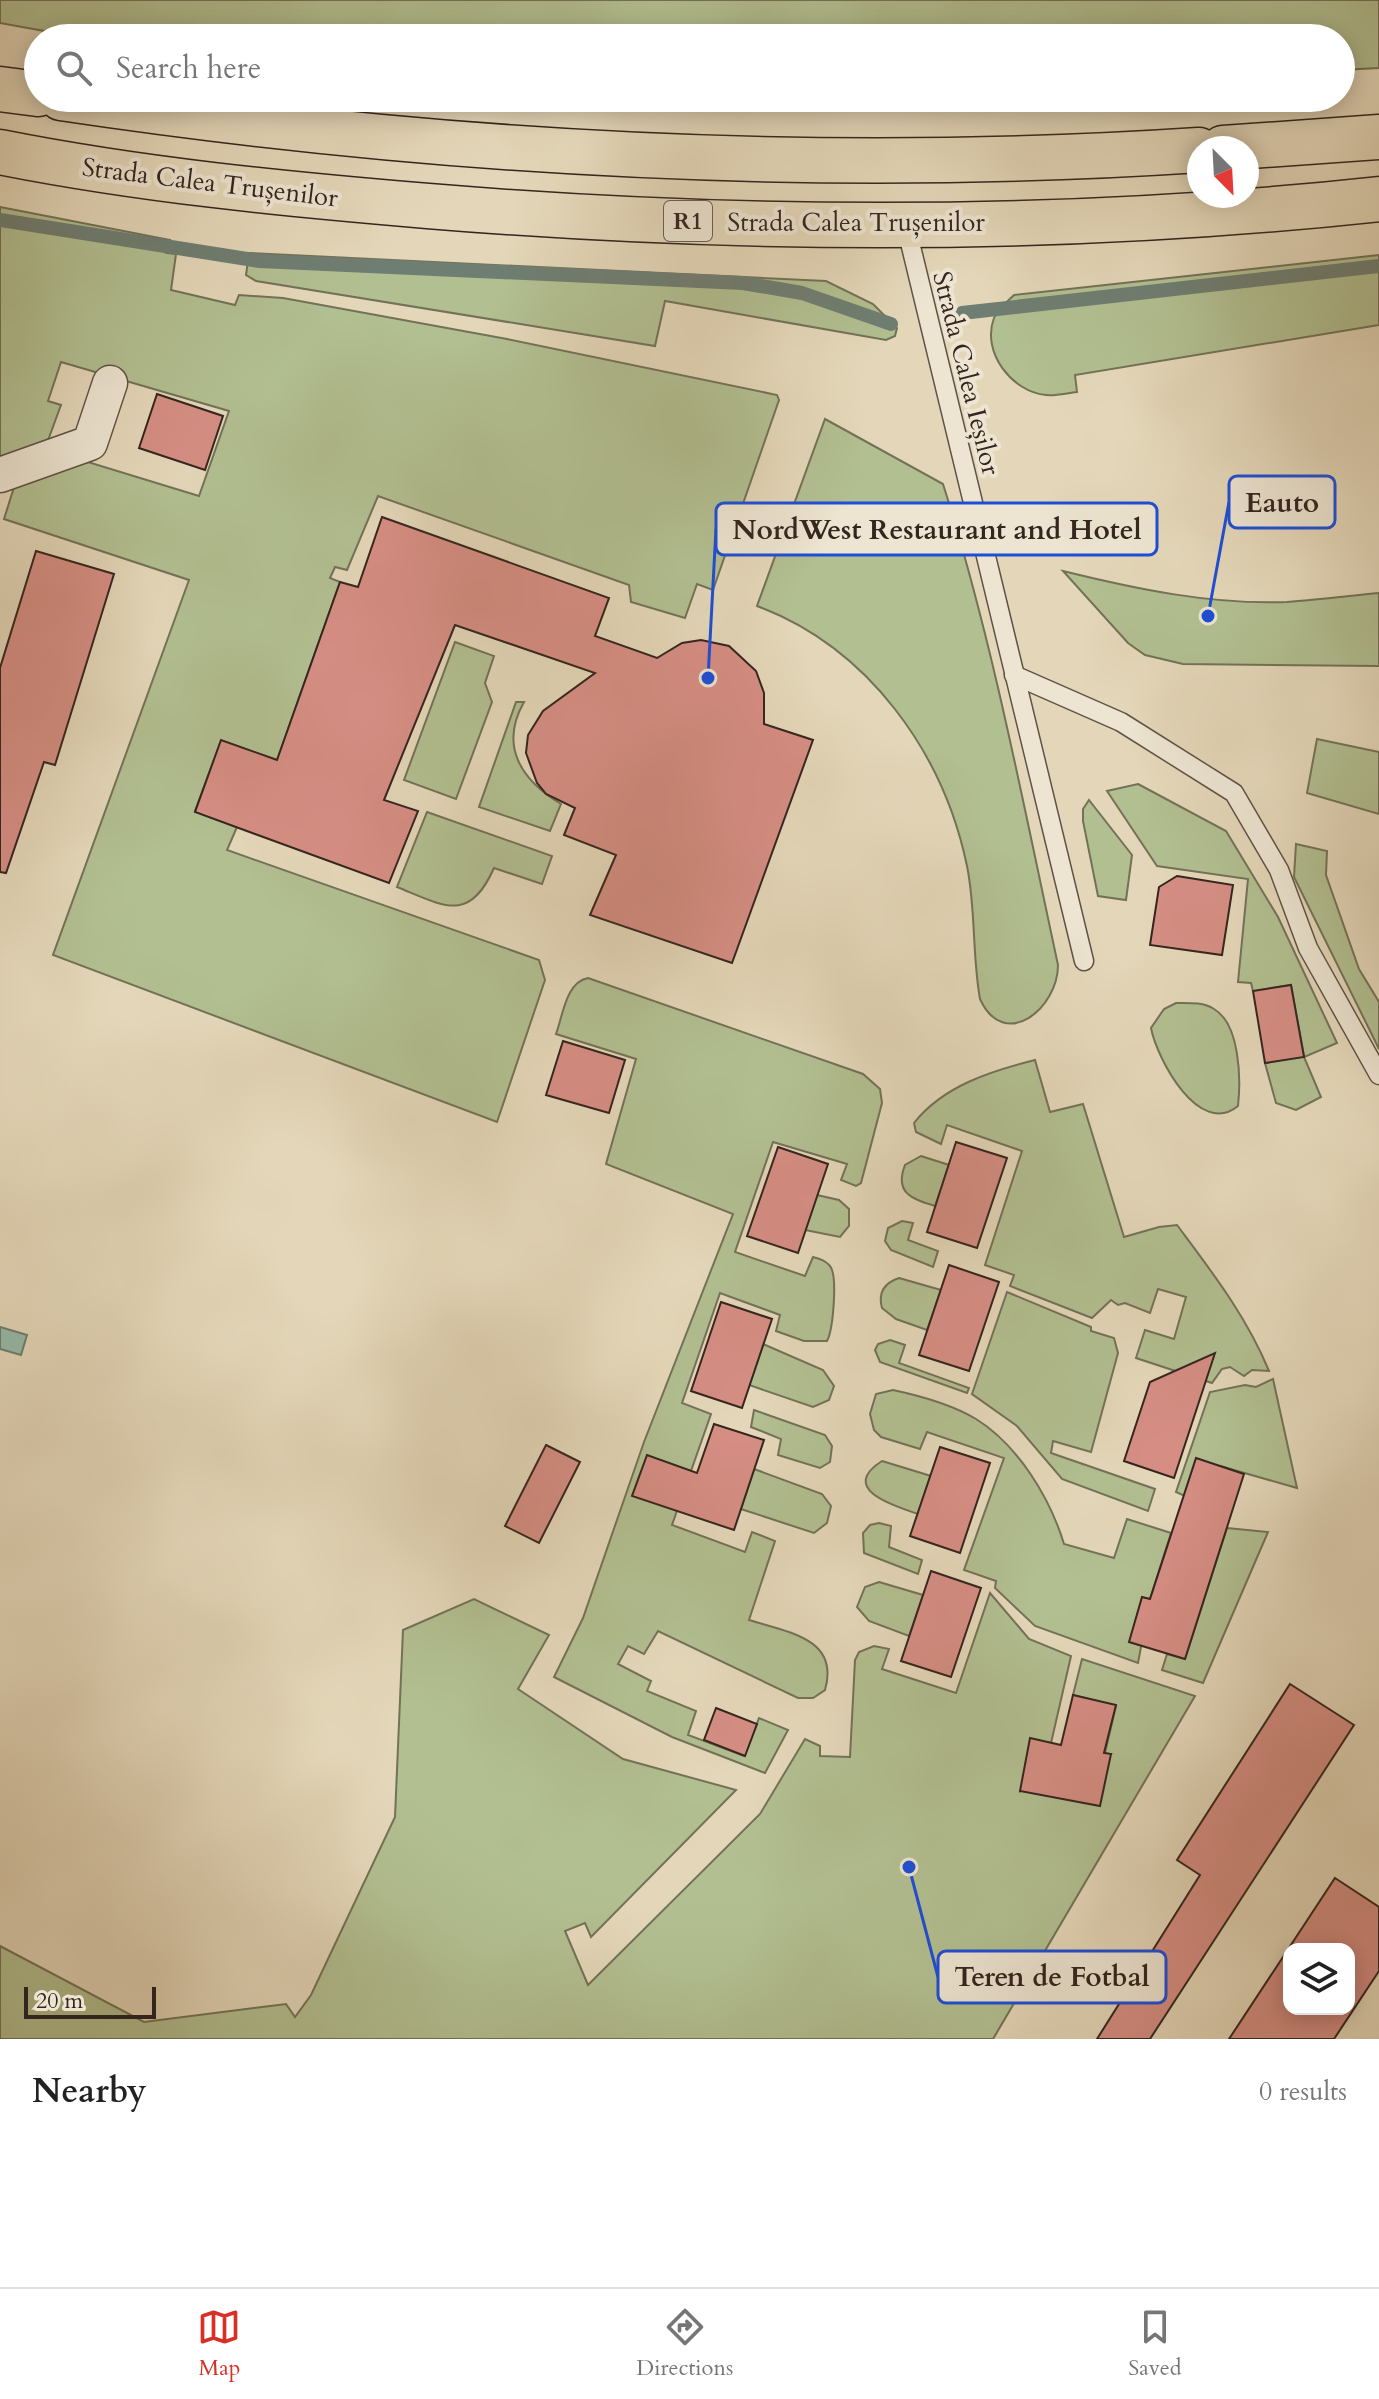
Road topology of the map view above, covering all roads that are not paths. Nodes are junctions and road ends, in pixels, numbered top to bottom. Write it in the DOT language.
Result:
graph roads {
  1 [pos="0,89"];
  2 [pos="24,92"];
  3 [pos="153,112"];
  4 [pos="1379,137"];
  5 [pos="1259,145"];
  6 [pos="1187,150"];
  7 [pos="0,152"];
  8 [pos="1379,199"];
  9 [pos="905,223"];
  10 [pos="110,383"];
  11 [pos="0,475"];
  12 [pos="1014,675"];
  13 [pos="1084,961"];
  14 [pos="1379,1075"];
  1 -- 2 [label="highway"];
  3 -- 6 [label="highway"];
  4 -- 5 [label="highway"];
  7 -- 9 [label="highway, Strada Calea Trușenilor / R1"];
  8 -- 9 [label="highway, Strada Calea Trușenilor / R1"];
  9 -- 12 [label="lane, Strada Calea Ieșilor"];
  10 -- 11 [label="street"];
  12 -- 13 [label="lane, Strada Calea Ieșilor"];
  12 -- 14 [label="lane"];
}
